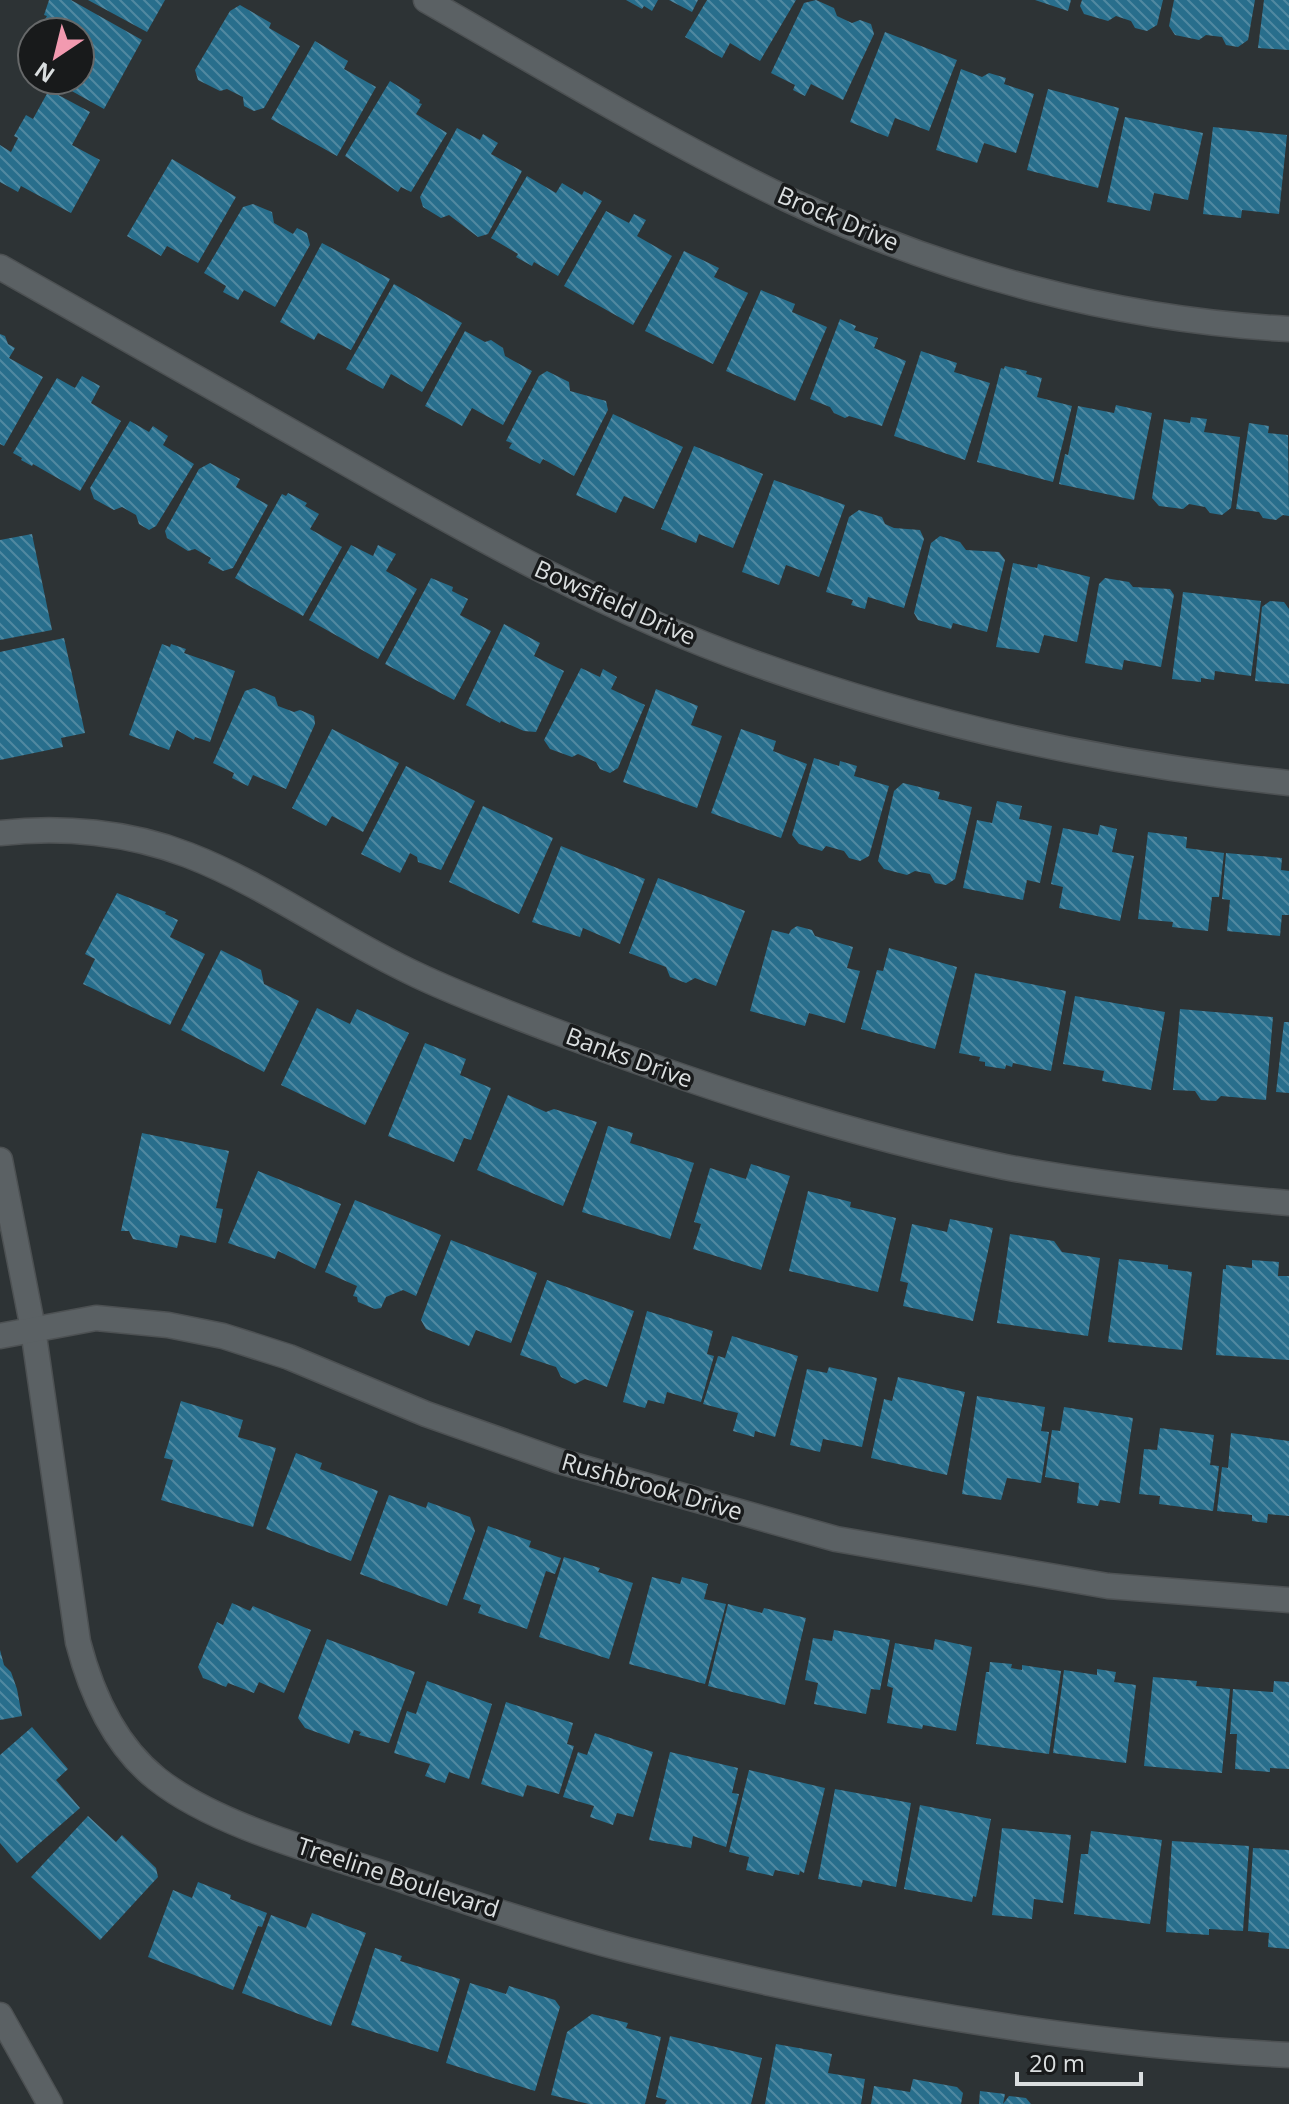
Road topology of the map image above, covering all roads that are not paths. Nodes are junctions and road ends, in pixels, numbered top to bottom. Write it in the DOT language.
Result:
graph roads {
  1 [pos="426,0"];
  2 [pos="0,267"];
  3 [pos="1289,329"];
  4 [pos="1289,783"];
  5 [pos="0,833"];
  6 [pos="0,1160"];
  7 [pos="1289,1203"];
  8 [pos="33,1329"];
  9 [pos="0,1336"];
  10 [pos="1289,1600"];
  11 [pos="0,2015"];
  12 [pos="1289,2055"];
  13 [pos="50,2104"];
  1 -- 3 [label="street, Brock Drive"];
  2 -- 4 [label="street, Bowsfield Drive"];
  5 -- 7 [label="street, Banks Drive"];
  6 -- 8 [label="street, Treeline Boulevard"];
  8 -- 9 [label="street, Rushbrook Drive"];
  8 -- 10 [label="street, Rushbrook Drive"];
  8 -- 12 [label="street, Treeline Boulevard"];
  11 -- 13 [label="street"];
}
